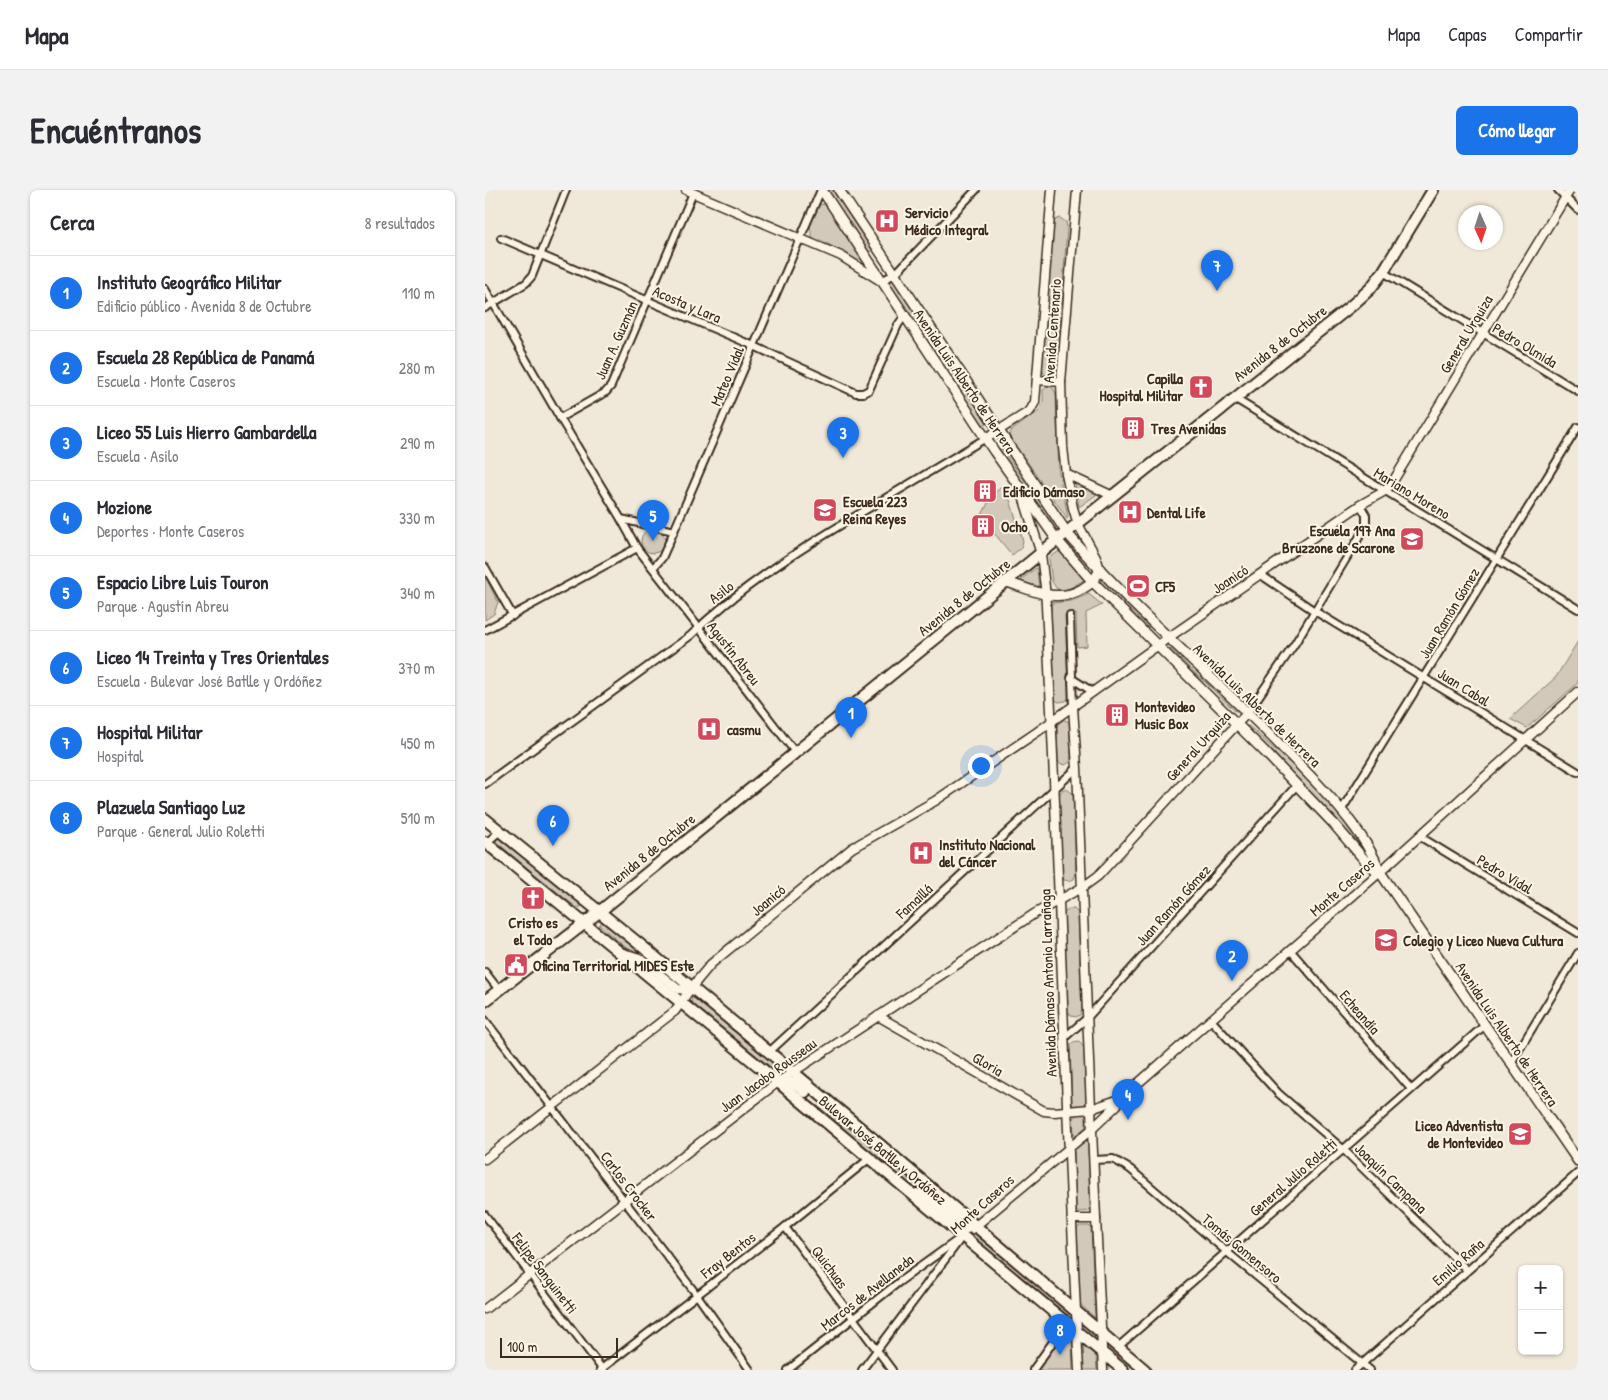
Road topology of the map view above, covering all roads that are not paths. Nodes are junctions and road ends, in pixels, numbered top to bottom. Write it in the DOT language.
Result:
graph roads {
  1 [pos="566,190"];
  2 [pos="821,190"];
  3 [pos="839,190"];
  4 [pos="976,190"];
  5 [pos="1052,190"];
  6 [pos="1077,190"];
  7 [pos="1433,190"];
  8 [pos="1558,190"];
  9 [pos="1570,190"];
  10 [pos="689,192"];
  11 [pos="1565,198"];
  12 [pos="1578,210"];
  13 [pos="501,238"];
  14 [pos="800,239"];
  15 [pos="541,254"];
  16 [pos="1383,272"];
  17 [pos="895,274"];
  18 [pos="881,281"];
  19 [pos="485,289"];
  20 [pos="647,300"];
  21 [pos="493,303"];
  22 [pos="485,308"];
  23 [pos="905,315"];
  24 [pos="1483,334"];
  25 [pos="754,346"];
  26 [pos="1037,380"];
  27 [pos="1061,382"];
  28 [pos="1578,391"];
  29 [pos="1234,398"];
  30 [pos="560,418"];
  31 [pos="1578,427"];
  32 [pos="998,431"];
  33 [pos="986,438"];
  34 [pos="1066,474"];
  35 [pos="1021,491"];
  36 [pos="1385,491"];
  37 [pos="1113,496"];
  38 [pos="1361,505"];
  39 [pos="621,519"];
  40 [pos="1078,524"];
  41 [pos="674,531"];
  42 [pos="1067,533"];
  43 [pos="1057,540"];
  44 [pos="637,548"];
  45 [pos="1041,554"];
  46 [pos="1497,558"];
  47 [pos="485,567"];
  48 [pos="653,568"];
  49 [pos="1100,569"];
  50 [pos="1261,575"];
  51 [pos="1007,582"];
  52 [pos="1093,582"];
  53 [pos="1046,595"];
  54 [pos="1578,609"];
  55 [pos="1313,610"];
  56 [pos="513,616"];
  57 [pos="1070,616"];
  58 [pos="699,628"];
  59 [pos="485,630"];
  60 [pos="1168,638"];
  61 [pos="1156,646"];
  62 [pos="1425,677"];
  63 [pos="1071,678"];
  64 [pos="1093,692"];
  65 [pos="1578,692"];
  66 [pos="1073,707"];
  67 [pos="1248,712"];
  68 [pos="1051,723"];
  69 [pos="1236,724"];
  70 [pos="1525,740"];
  71 [pos="795,752"];
  72 [pos="1077,768"];
  73 [pos="1578,772"];
  74 [pos="485,784"];
  75 [pos="1297,785"];
  76 [pos="1054,789"];
  77 [pos="1341,811"];
  78 [pos="485,819"];
  79 [pos="500,831"];
  80 [pos="1419,836"];
  81 [pos="485,843"];
  82 [pos="1380,872"];
  83 [pos="1083,887"];
  84 [pos="1059,900"];
  85 [pos="599,912"];
  86 [pos="585,923"];
  87 [pos="1578,932"];
  88 [pos="1290,950"];
  89 [pos="623,953"];
  90 [pos="1578,953"];
  91 [pos="485,972"];
  92 [pos="691,988"];
  93 [pos="499,990"];
  94 [pos="485,1001"];
  95 [pos="682,1002"];
  96 [pos="878,1016"];
  97 [pos="1087,1018"];
  98 [pos="485,1020"];
  99 [pos="1212,1020"];
  100 [pos="1485,1025"];
  101 [pos="1064,1038"];
  102 [pos="768,1053"];
  103 [pos="1511,1063"];
  104 [pos="792,1073"];
  105 [pos="778,1082"];
  106 [pos="1411,1089"];
  107 [pos="1120,1099"];
  108 [pos="553,1107"];
  109 [pos="1091,1109"];
  110 [pos="1066,1111"];
  111 [pos="859,1127"];
  112 [pos="1092,1129"];
  113 [pos="1068,1148"];
  114 [pos="1344,1150"];
  115 [pos="869,1158"];
  116 [pos="485,1159"];
  117 [pos="1094,1160"];
  118 [pos="1578,1161"];
  119 [pos="1578,1173"];
  120 [pos="909,1192"];
  121 [pos="625,1200"];
  122 [pos="485,1215"];
  123 [pos="1071,1219"];
  124 [pos="1096,1219"];
  125 [pos="785,1226"];
  126 [pos="975,1226"];
  127 [pos="963,1236"];
  128 [pos="1227,1252"];
  129 [pos="1467,1270"];
  130 [pos="530,1275"];
  131 [pos="697,1295"];
  132 [pos="485,1309"];
  133 [pos="1075,1311"];
  134 [pos="853,1318"];
  135 [pos="1067,1322"];
  136 [pos="1077,1330"];
  137 [pos="1101,1333"];
  138 [pos="1118,1348"];
  139 [pos="876,1350"];
  140 [pos="1102,1353"];
  141 [pos="1362,1364"];
  142 [pos="602,1369"];
  143 [pos="750,1370"];
  144 [pos="788,1370"];
  145 [pos="862,1370"];
  146 [pos="891,1370"];
  147 [pos="1033,1370"];
  148 [pos="1079,1370"];
  149 [pos="1103,1370"];
  150 [pos="1123,1370"];
  151 [pos="1145,1370"];
  152 [pos="1355,1370"];
  153 [pos="1370,1370"];
  1 -- 15 [label="street"];
  2 -- 14 [label="street, Mateo Vidal"];
  2 -- 18 [label="main road, Avenida Luis Alberto de Herrera"];
  3 -- 17 [label="main road, Avenida Luis Alberto de Herrera"];
  4 -- 17 [label="street"];
  5 -- 26 [label="street, Avenida Centenario"];
  6 -- 27 [label="street, Avenida Centenario"];
  7 -- 16 [label="main road, Avenida 8 de Octubre"];
  8 -- 11 [label="street"];
  9 -- 11 [label="street, General Urquiza"];
  10 -- 14 [label="street"];
  10 -- 20 [label="street, Juan A. Guzmán"];
  11 -- 12 [label="street"];
  11 -- 24 [label="street, General Urquiza"];
  13 -- 15 [label="street, Acosta y Lara"];
  14 -- 18 [label="street"];
  14 -- 25 [label="street, Mateo Vidal"];
  15 -- 20 [label="street, Acosta y Lara"];
  15 -- 21 [label="street"];
  16 -- 24 [label="street, Pedro Olmida"];
  16 -- 29 [label="main road, Avenida 8 de Octubre"];
  17 -- 18 [label="street"];
  17 -- 32 [label="main road, Avenida Luis Alberto de Herrera"];
  18 -- 23 [label="main road, Avenida Luis Alberto de Herrera"];
  19 -- 21 [label="street, Agustín Abreu"];
  20 -- 25 [label="street, Acosta y Lara"];
  20 -- 30 [label="street, Juan A. Guzmán"];
  21 -- 22 [label="street"];
  21 -- 30 [label="street, Agustín Abreu"];
  23 -- 25 [label="street, Acosta y Lara"];
  23 -- 33 [label="main road, Avenida Luis Alberto de Herrera"];
  24 -- 28 [label="street, Pedro Olmida"];
  24 -- 36 [label="street, General Urquiza"];
  25 -- 41 [label="street, Mateo Vidal"];
  26 -- 27 [label="street"];
  26 -- 32 [label="street, Avenida Centenario"];
  27 -- 34 [label="street, Avenida Centenario"];
  29 -- 36 [label="street, Mariano Moreno"];
  29 -- 37 [label="main road, Avenida 8 de Octubre"];
  30 -- 39 [label="street, Agustín Abreu"];
  31 -- 46 [label="street, Juan Ramón Gómez"];
  32 -- 33 [label="street, Avenida Centenario"];
  32 -- 42 [label="main road, Avenida Luis Alberto de Herrera"];
  33 -- 35 [label="main road, Avenida Luis Alberto de Herrera"];
  33 -- 58 [label="street, Asilo"];
  34 -- 37 [label="street"];
  34 -- 40 [label="street, Avenida Centenario"];
  35 -- 43 [label="main road, Avenida Luis Alberto de Herrera"];
  35 -- 45 [label="street, Avenida Dámaso Antonio Larrañaga"];
  36 -- 38 [label="street, Joanicó"];
  36 -- 46 [label="street, Mariano Moreno"];
  37 -- 40 [label="main road, Avenida 8 de Octubre"];
  38 -- 50 [label="street, Joanicó"];
  38 -- 55 [label="street, General Urquiza"];
  39 -- 41 [label="street"];
  39 -- 44 [label="street, Agustín Abreu"];
  40 -- 42 [label="main road, Avenida 8 de Octubre"];
  40 -- 49 [label="street, Avenida Luis Alberto de Herrera"];
  41 -- 48 [label="street, Mateo Vidal"];
  42 -- 43 [label="main road, Avenida 8 de Octubre"];
  42 -- 49 [label="main road, Avenida Luis Alberto de Herrera"];
  43 -- 45 [label="main road, Avenida 8 de Octubre"];
  43 -- 52 [label="main road, Avenida Luis Alberto de Herrera"];
  44 -- 48 [label="street, Agustín Abreu"];
  44 -- 56 [label="street"];
  45 -- 51 [label="main road, Avenida 8 de Octubre"];
  45 -- 53 [label="street, Avenida Dámaso Antonio Larrañaga"];
  46 -- 54 [label="street, Mariano Moreno"];
  46 -- 62 [label="street, Juan Ramón Gómez"];
  47 -- 56 [label="street"];
  48 -- 58 [label="street, Agustín Abreu"];
  49 -- 52 [label="main road"];
  49 -- 60 [label="main road, Avenida Luis Alberto de Herrera"];
  50 -- 55 [label="street, Juan Cabal"];
  50 -- 60 [label="street, Joanicó"];
  51 -- 53 [label="main road"];
  51 -- 71 [label="main road, Avenida 8 de Octubre"];
  52 -- 53 [label="main road"];
  52 -- 61 [label="main road, Avenida Luis Alberto de Herrera"];
  53 -- 68 [label="street, Avenida Dámaso Antonio Larrañaga"];
  55 -- 62 [label="street, Juan Cabal"];
  55 -- 67 [label="street, General Urquiza"];
  56 -- 59 [label="street"];
  57 -- 63 [label="street"];
  58 -- 71 [label="street, Agustín Abreu"];
  58 -- 74 [label="street, Asilo"];
  60 -- 61 [label="street, Joanicó"];
  60 -- 67 [label="main road, Avenida Luis Alberto de Herrera"];
  61 -- 64 [label="street, Joanicó"];
  61 -- 69 [label="main road, Avenida Luis Alberto de Herrera"];
  62 -- 70 [label="street, Juan Cabal"];
  62 -- 77 [label="street, Juan Ramón Gómez"];
  63 -- 64 [label="street"];
  63 -- 66 [label="street"];
  64 -- 66 [label="street, Joanicó"];
  65 -- 70 [label="street, Monte Caseros"];
  66 -- 68 [label="street, Joanicó"];
  66 -- 72 [label="street"];
  67 -- 69 [label="street, General Urquiza"];
  67 -- 77 [label="main road, Avenida Luis Alberto de Herrera"];
  68 -- 76 [label="street, Avenida Dámaso Antonio Larrañaga"];
  68 -- 92 [label="street, Joanicó"];
  69 -- 75 [label="main road, Avenida Luis Alberto de Herrera"];
  69 -- 83 [label="street, General Urquiza"];
  70 -- 73 [label="street, Juan Cabal"];
  70 -- 80 [label="street, Monte Caseros"];
  71 -- 85 [label="main road, Avenida 8 de Octubre"];
  72 -- 76 [label="street, Famaillá"];
  72 -- 83 [label="street"];
  75 -- 82 [label="main road, Avenida Luis Alberto de Herrera"];
  75 -- 97 [label="street, Juan Ramón Gómez"];
  76 -- 84 [label="street, Avenida Dámaso Antonio Larrañaga"];
  76 -- 102 [label="street, Famaillá"];
  77 -- 82 [label="main road, Avenida Luis Alberto de Herrera"];
  78 -- 79 [label="main road, Bulevar José Batlle y Ordóñez"];
  79 -- 81 [label="street"];
  79 -- 85 [label="main road, Bulevar José Batlle y Ordóñez"];
  80 -- 82 [label="street, Monte Caseros"];
  80 -- 87 [label="street, Pedro Vidal"];
  81 -- 86 [label="main road, Bulevar José Batlle y Ordóñez"];
  82 -- 88 [label="street, Monte Caseros"];
  82 -- 100 [label="main road, Avenida Luis Alberto de Herrera"];
  83 -- 84 [label="street, Juan Jacobo Rousseau"];
  83 -- 97 [label="street"];
  84 -- 96 [label="street, Juan Jacobo Rousseau"];
  84 -- 101 [label="street, Avenida Dámaso Antonio Larrañaga"];
  85 -- 86 [label="main road, Avenida 8 de Octubre"];
  85 -- 92 [label="main road, Bulevar José Batlle y Ordóñez"];
  86 -- 89 [label="main road, Bulevar José Batlle y Ordóñez"];
  86 -- 93 [label="main road, Avenida 8 de Octubre"];
  88 -- 99 [label="street, Monte Caseros"];
  88 -- 106 [label="street, Echeandía"];
  89 -- 92 [label="street, Bulevar José Batlle y Ordóñez"];
  89 -- 95 [label="main road, Bulevar José Batlle y Ordóñez"];
  90 -- 103 [label="street"];
  91 -- 93 [label="street"];
  92 -- 95 [label="street, Joanicó"];
  92 -- 102 [label="main road, Bulevar José Batlle y Ordóñez"];
  93 -- 94 [label="main road, Avenida 8 de Octubre"];
  95 -- 105 [label="main road, Bulevar José Batlle y Ordóñez"];
  95 -- 108 [label="street, Joanicó"];
  96 -- 104 [label="street, Juan Jacobo Rousseau"];
  96 -- 110 [label="street, Gloria"];
  97 -- 101 [label="street, Juan Ramón Gómez"];
  97 -- 109 [label="street"];
  98 -- 108 [label="street, Carlos Crocker"];
  99 -- 107 [label="street, Monte Caseros"];
  99 -- 114 [label="street, Joaquín Campana"];
  100 -- 103 [label="main road, Avenida Luis Alberto de Herrera"];
  100 -- 106 [label="street, General Julio Roletti"];
  101 -- 110 [label="street, Avenida Dámaso Antonio Larrañaga"];
  102 -- 104 [label="main road, Bulevar José Batlle y Ordóñez"];
  103 -- 118 [label="main road, Avenida Luis Alberto de Herrera"];
  104 -- 105 [label="street, Juan Jacobo Rousseau"];
  104 -- 111 [label="main road, Bulevar José Batlle y Ordóñez"];
  105 -- 111 [label="main road"];
  105 -- 115 [label="main road, Bulevar José Batlle y Ordóñez"];
  105 -- 121 [label="street, Juan Jacobo Rousseau"];
  106 -- 114 [label="street, General Julio Roletti"];
  107 -- 109 [label="street, Monte Caseros"];
  107 -- 112 [label="street, Monte Caseros"];
  108 -- 116 [label="street, Joanicó"];
  108 -- 121 [label="street, Carlos Crocker"];
  109 -- 110 [label="street, Gloria"];
  109 -- 112 [label="street"];
  110 -- 113 [label="street, Avenida Dámaso Antonio Larrañaga"];
  111 -- 126 [label="main road, Bulevar José Batlle y Ordóñez"];
  112 -- 113 [label="street, Monte Caseros"];
  112 -- 117 [label="street"];
  113 -- 123 [label="street, Avenida Dámaso Antonio Larrañaga"];
  113 -- 126 [label="street, Monte Caseros"];
  114 -- 128 [label="street, General Julio Roletti"];
  114 -- 129 [label="street, Joaquín Campana"];
  115 -- 120 [label="main road, Bulevar José Batlle y Ordóñez"];
  115 -- 125 [label="street, Fray Bentos"];
  117 -- 124 [label="street"];
  117 -- 128 [label="street, Tomás Gomensoro"];
  119 -- 129 [label="street, Emilio Raña"];
  120 -- 126 [label="main road"];
  120 -- 127 [label="main road, Bulevar José Batlle y Ordóñez"];
  121 -- 130 [label="street, Juan Jacobo Rousseau"];
  121 -- 131 [label="street, Carlos Crocker"];
  122 -- 130 [label="street, Felipe Sanguinetti"];
  123 -- 124 [label="street"];
  123 -- 133 [label="street, Avenida Dámaso Antonio Larrañaga"];
  124 -- 137 [label="street"];
  125 -- 131 [label="street, Fray Bentos"];
  125 -- 134 [label="street, Quichuas"];
  126 -- 127 [label="street, Monte Caseros"];
  126 -- 133 [label="main road, Bulevar José Batlle y Ordóñez"];
  127 -- 134 [label="street, Marcos de Avellaneda"];
  127 -- 135 [label="main road, Bulevar José Batlle y Ordóñez"];
  127 -- 139 [label="street, Monte Caseros"];
  128 -- 138 [label="street, General Julio Roletti"];
  128 -- 141 [label="street, Tomás Gomensoro"];
  129 -- 141 [label="street, Emilio Raña"];
  130 -- 132 [label="street, Juan Jacobo Rousseau"];
  130 -- 142 [label="street, Felipe Sanguinetti"];
  131 -- 142 [label="street, Fray Bentos"];
  131 -- 143 [label="street, Carlos Crocker"];
  133 -- 136 [label="street, Avenida Dámaso Antonio Larrañaga"];
  133 -- 137 [label="main road, Bulevar José Batlle y Ordóñez"];
  134 -- 139 [label="street, Quichuas"];
  134 -- 144 [label="street, Marcos de Avellaneda"];
  135 -- 136 [label="main road, Bulevar José Batlle y Ordóñez"];
  135 -- 147 [label="street"];
  136 -- 140 [label="main road, Bulevar José Batlle y Ordóñez"];
  136 -- 148 [label="street, Avenida Dámaso Antonio Larrañaga"];
  137 -- 138 [label="main road, Bulevar José Batlle y Ordóñez"];
  137 -- 140 [label="street"];
  138 -- 151 [label="main road, Bulevar José Batlle y Ordóñez"];
  139 -- 145 [label="street, Monte Caseros"];
  139 -- 146 [label="street, Quichuas"];
  140 -- 149 [label="street"];
  140 -- 150 [label="main road, Bulevar José Batlle y Ordóñez"];
  141 -- 152 [label="street, Emilio Raña"];
  141 -- 153 [label="street, Tomás Gomensoro"];
}
